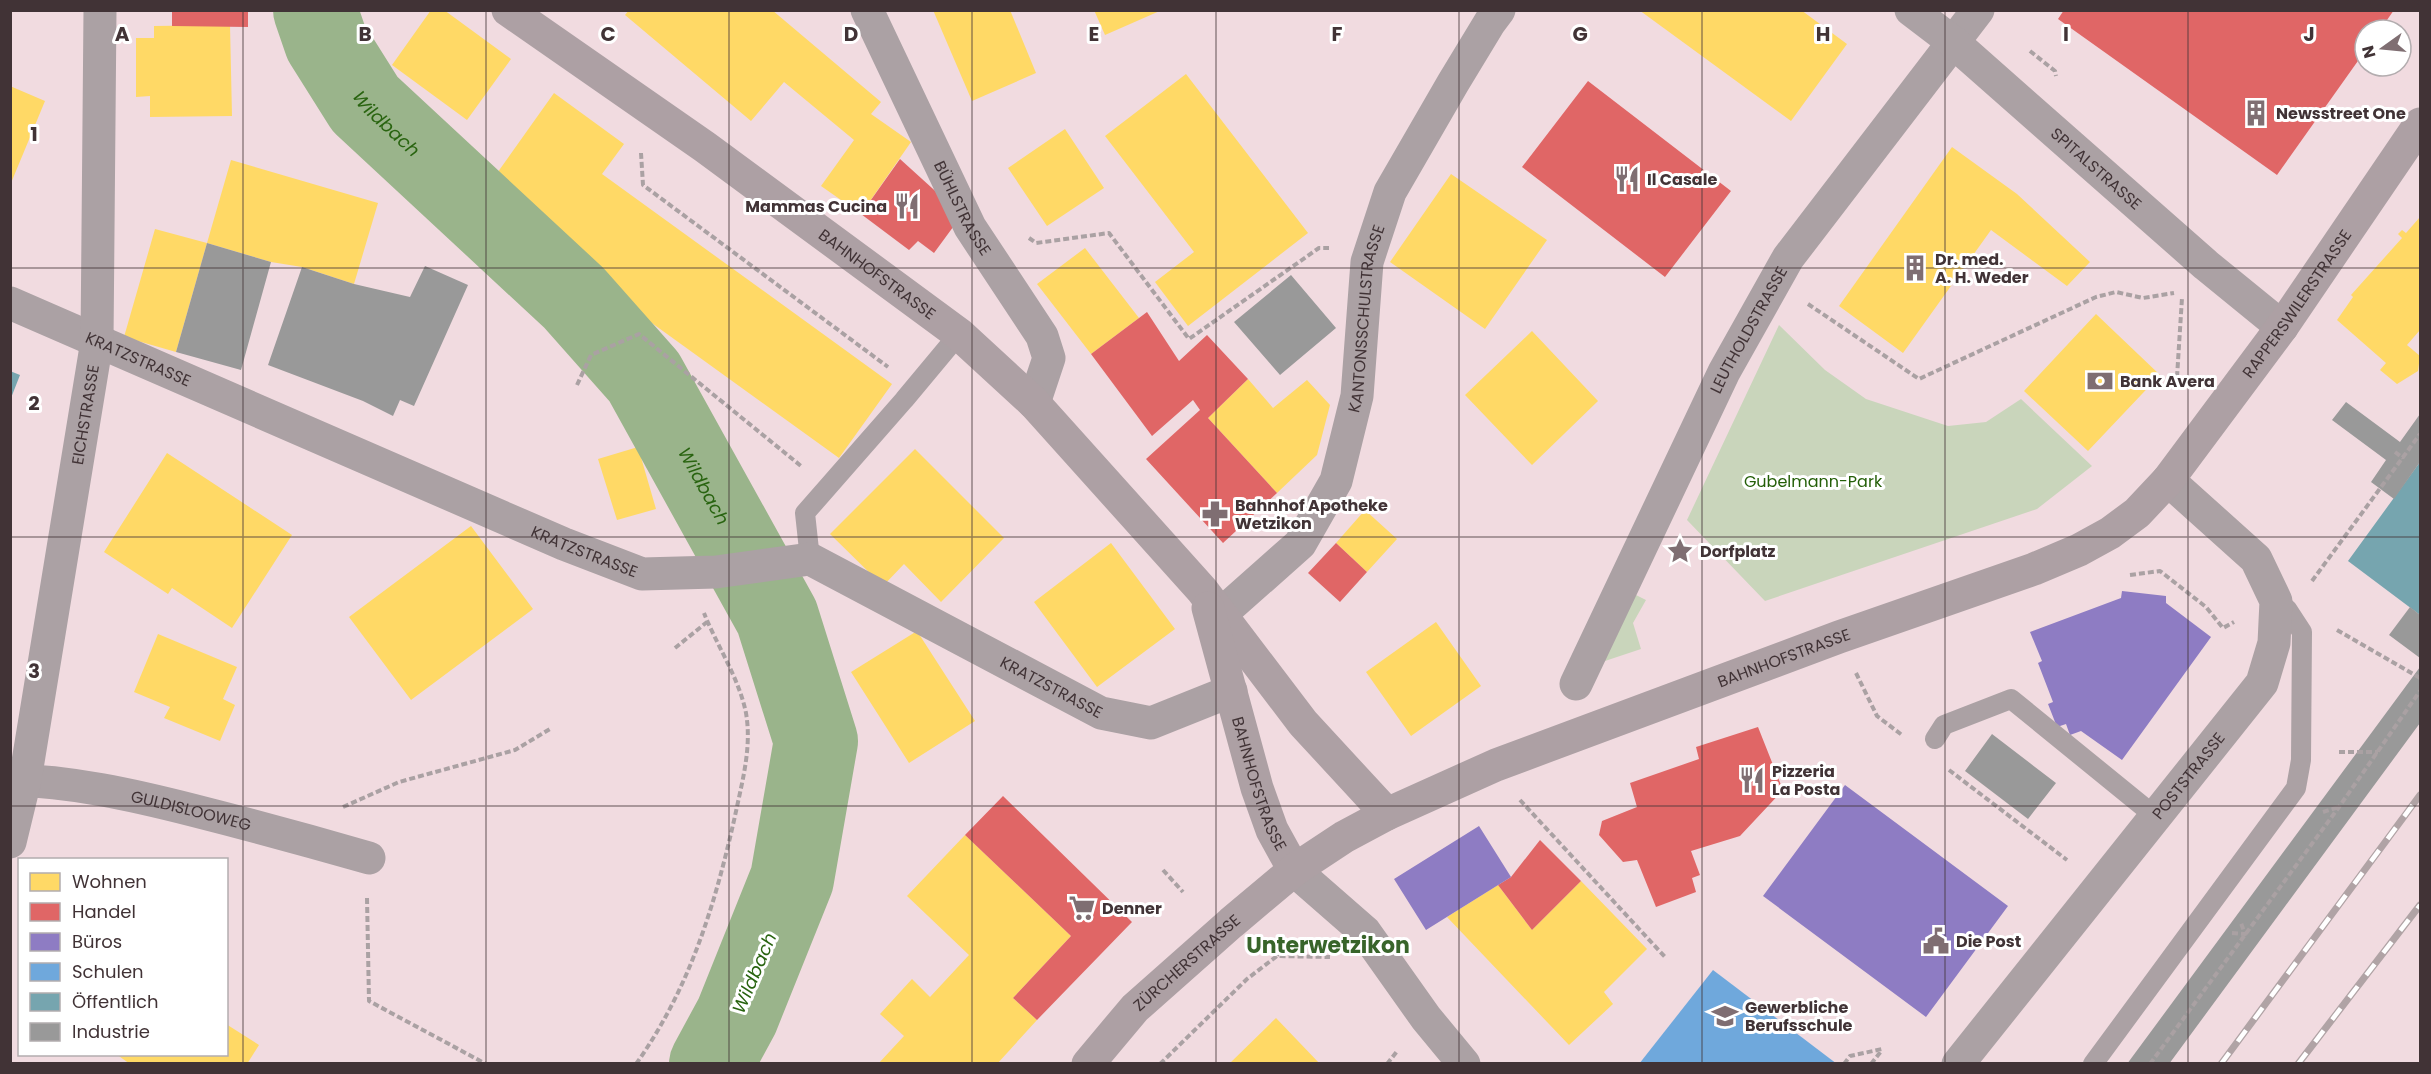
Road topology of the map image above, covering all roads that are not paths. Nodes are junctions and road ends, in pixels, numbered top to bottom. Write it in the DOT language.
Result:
graph roads {
  1 [pos="100,10"];
  2 [pos="508,10"];
  3 [pos="867,10"];
  4 [pos="1499,10"];
  5 [pos="1911,10"];
  6 [pos="1978,10"];
  7 [pos="1953,42"];
  8 [pos="2421,124"];
  9 [pos="10,303"];
  10 [pos="2282,327"];
  11 [pos="959,334"];
  12 [pos="97,341"];
  13 [pos="1034,403"];
  14 [pos="2168,480"];
  15 [pos="802,560"];
  16 [pos="2276,601"];
  17 [pos="1212,602"];
  18 [pos="1575,684"];
  19 [pos="1231,692"];
  20 [pos="1935,739"];
  21 [pos="18,780"];
  22 [pos="1387,814"];
  23 [pos="2156,817"];
  24 [pos="10,842"];
  25 [pos="369,858"];
  26 [pos="1294,870"];
  27 [pos="1088,1064"];
  28 [pos="1464,1064"];
  29 [pos="1958,1064"];
  30 [pos="2093,1064"];
  1 -- 12 [label="street, EICHSTRASSE"];
  2 -- 11 [label="main road, BAHNHOFSTRASSE"];
  3 -- 13 [label="street, BÜHLSTRASSE"];
  4 -- 17 [label="street, KANTONSSCHULSTRASSE"];
  5 -- 7 [label="street, SPITALSTRASSE"];
  6 -- 7 [label="street, LEUTHOLDSTRASSE"];
  7 -- 10 [label="street, SPITALSTRASSE"];
  7 -- 18 [label="street, LEUTHOLDSTRASSE"];
  8 -- 10 [label="main road, RAPPERSWILERSTRASSE"];
  9 -- 12 [label="street, KRATZSTRASSE"];
  10 -- 14 [label="main road, RAPPERSWILERSTRASSE"];
  11 -- 13 [label="main road, BAHNHOFSTRASSE"];
  11 -- 15 [label="lane"];
  12 -- 15 [label="street, KRATZSTRASSE"];
  12 -- 21 [label="street, EICHSTRASSE"];
  13 -- 17 [label="main road, BAHNHOFSTRASSE"];
  14 -- 16 [label="street, POSTSTRASSE"];
  14 -- 22 [label="main road, BAHNHOFSTRASSE"];
  15 -- 19 [label="street, KRATZSTRASSE"];
  16 -- 23 [label="street, POSTSTRASSE"];
  16 -- 30 [label="lane"];
  17 -- 19 [label="main road, BAHNHOFSTRASSE"];
  17 -- 22 [label="main road, BAHNHOFSTRASSE"];
  19 -- 26 [label="main road, BAHNHOFSTRASSE"];
  20 -- 23 [label="lane"];
  21 -- 24 [label="street, EICHSTRASSE"];
  21 -- 25 [label="street, GULDISLOOWEG"];
  22 -- 26 [label="main road, BAHNHOFSTRASSE"];
  23 -- 29 [label="street, POSTSTRASSE"];
  26 -- 27 [label="main road, ZÜRCHERSTRASSE"];
  26 -- 28 [label="street"];
}
